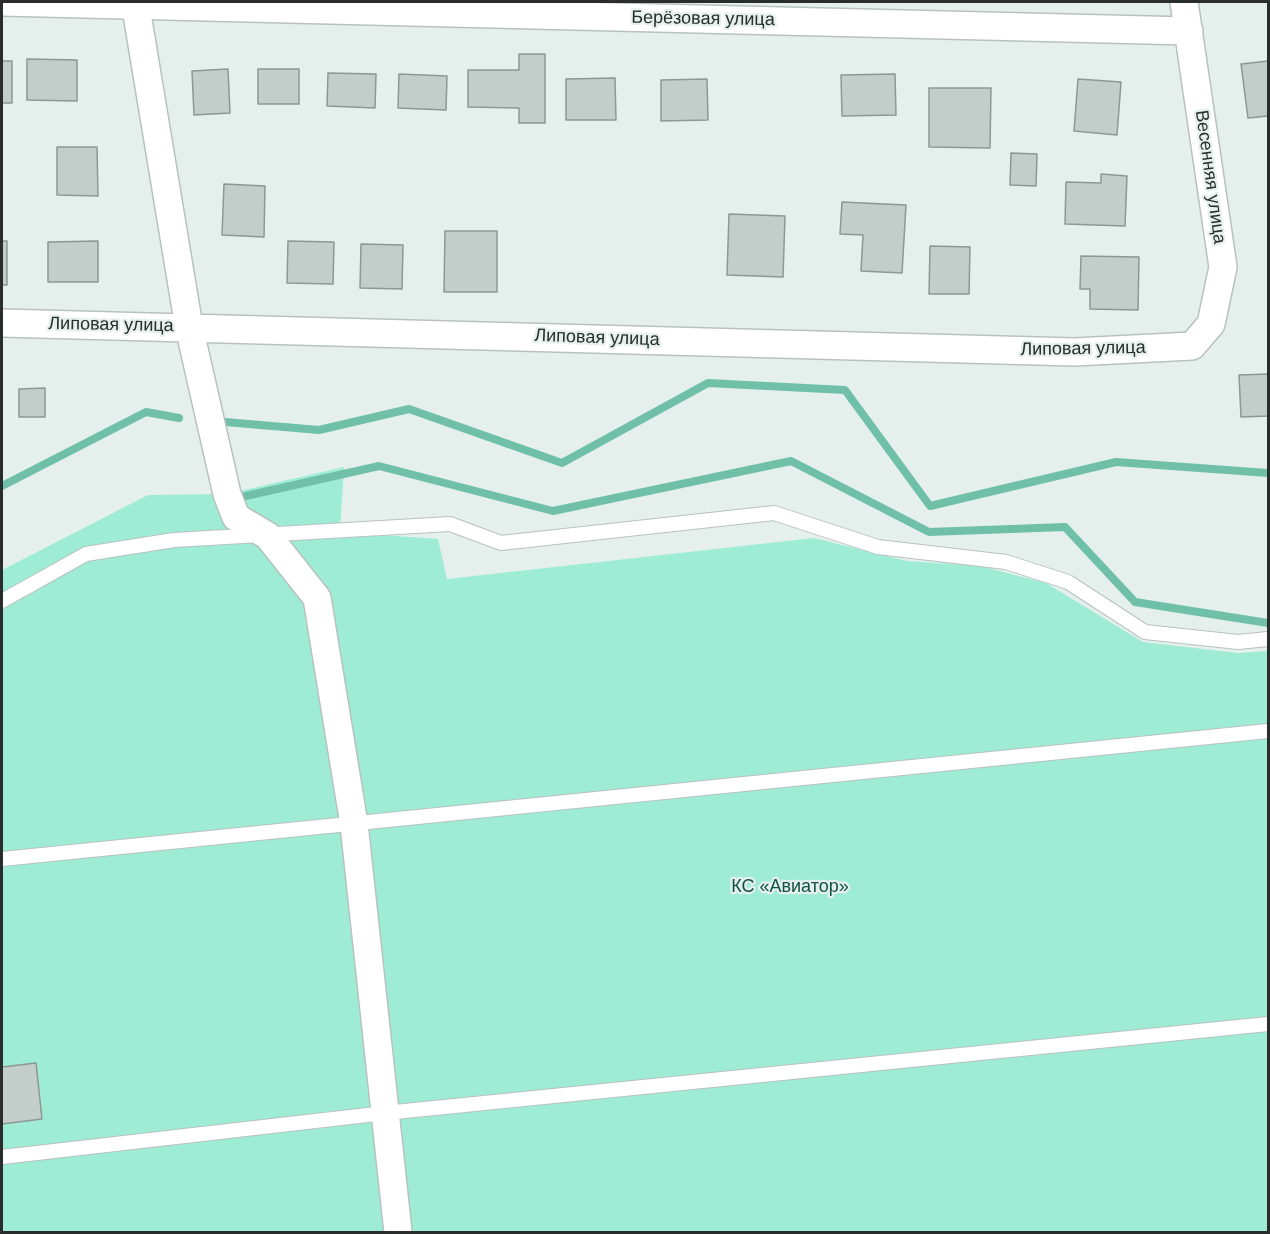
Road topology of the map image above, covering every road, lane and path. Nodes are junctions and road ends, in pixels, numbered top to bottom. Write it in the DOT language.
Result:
graph roads {
  1 [pos="2,2"];
  2 [pos="1184,2"];
  3 [pos="135,3"];
  4 [pos="1189,32"];
  5 [pos="2,323"];
  6 [pos="189,327"];
  7 [pos="1192,346"];
  8 [pos="268,536"];
  9 [pos="2,601"];
  10 [pos="1269,639"];
  11 [pos="1269,731"];
  12 [pos="354,824"];
  13 [pos="2,859"];
  14 [pos="1269,1024"];
  15 [pos="385,1113"];
  16 [pos="2,1157"];
  17 [pos="398,1233"];
  1 -- 3 [label="street, Берёзовая улица"];
  2 -- 4 [label="street, Весенняя улица"];
  3 -- 4 [label="street, Берёзовая улица"];
  3 -- 6 [label="street"];
  4 -- 7 [label="street, Весенняя улица"];
  5 -- 6 [label="street, Липовая улица"];
  6 -- 7 [label="street, Липовая улица"];
  6 -- 8 [label="street"];
  8 -- 9 [label="lane"];
  8 -- 10 [label="lane"];
  8 -- 12 [label="street"];
  11 -- 12 [label="lane"];
  12 -- 13 [label="lane"];
  12 -- 15 [label="street"];
  14 -- 15 [label="lane"];
  15 -- 16 [label="lane"];
  15 -- 17 [label="street"];
}
